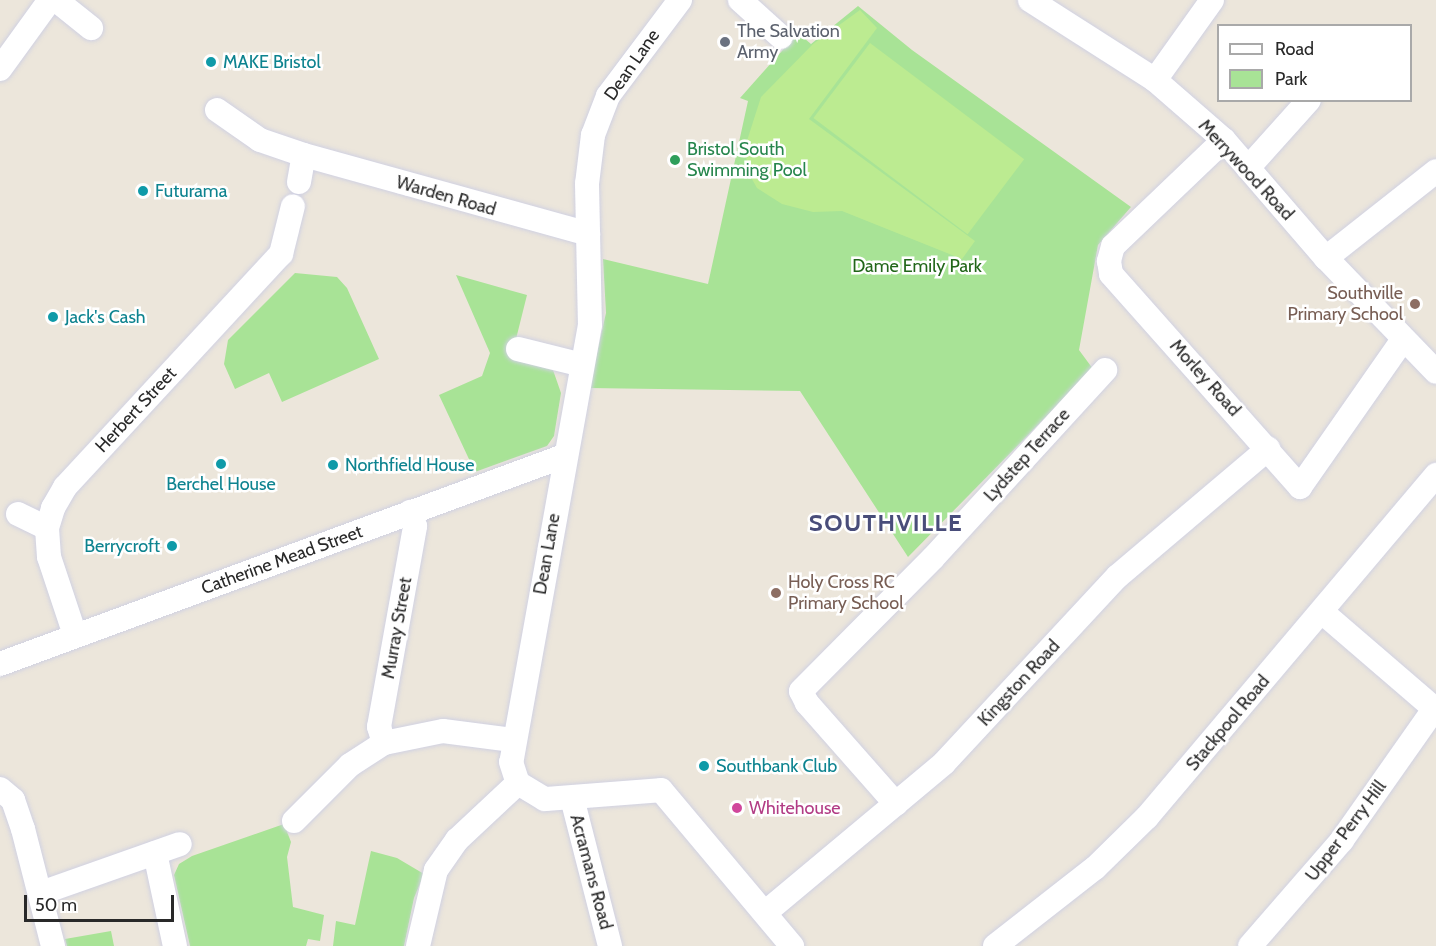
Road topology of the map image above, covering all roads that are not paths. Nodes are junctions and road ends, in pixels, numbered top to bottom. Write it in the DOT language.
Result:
graph roads {
  1 [pos="50,0"];
  2 [pos="57,0"];
  3 [pos="680,0"];
  4 [pos="740,0"];
  5 [pos="1212,0"];
  6 [pos="1036,2"];
  7 [pos="91,28"];
  8 [pos="782,37"];
  9 [pos="0,69"];
  10 [pos="1155,80"];
  11 [pos="1306,102"];
  12 [pos="217,110"];
  13 [pos="1224,140"];
  14 [pos="304,155"];
  15 [pos="1248,168"];
  16 [pos="1436,171"];
  17 [pos="299,182"];
  18 [pos="293,206"];
  19 [pos="588,234"];
  20 [pos="1326,258"];
  21 [pos="1402,341"];
  22 [pos="518,349"];
  23 [pos="582,365"];
  24 [pos="1105,370"];
  25 [pos="1436,372"];
  26 [pos="1268,449"];
  27 [pos="564,456"];
  28 [pos="1435,480"];
  29 [pos="410,512"];
  30 [pos="18,514"];
  31 [pos="47,528"];
  32 [pos="1322,612"];
  33 [pos="75,635"];
  34 [pos="0,664"];
  35 [pos="1435,709"];
  36 [pos="512,740"];
  37 [pos="384,743"];
  38 [pos="518,783"];
  39 [pos="0,789"];
  40 [pos="572,798"];
  41 [pos="896,804"];
  42 [pos="294,821"];
  43 [pos="180,844"];
  44 [pos="155,853"];
  45 [pos="41,893"];
  46 [pos="766,912"];
  47 [pos="53,946"];
  48 [pos="175,946"];
  49 [pos="418,946"];
  50 [pos="610,946"];
  51 [pos="792,946"];
  52 [pos="995,946"];
  53 [pos="1250,946"];
  1 -- 9 [label="street"];
  2 -- 7 [label="street"];
  3 -- 19 [label="street, Dean Lane"];
  4 -- 8 [label="street"];
  5 -- 10 [label="street"];
  6 -- 10 [label="street, Merrywood Road"];
  10 -- 13 [label="street, Merrywood Road"];
  11 -- 15 [label="street"];
  12 -- 14 [label="street, Warden Road"];
  13 -- 15 [label="street, Merrywood Road"];
  13 -- 26 [label="street, Morley Road"];
  14 -- 17 [label="street"];
  14 -- 19 [label="street, Warden Road"];
  15 -- 20 [label="street, Merrywood Road"];
  16 -- 20 [label="street"];
  18 -- 31 [label="street, Herbert Street"];
  19 -- 23 [label="street, Dean Lane"];
  20 -- 21 [label="street, Merrywood Road"];
  21 -- 25 [label="street, Merrywood Road"];
  21 -- 26 [label="street, Morley Road"];
  22 -- 23 [label="street"];
  23 -- 27 [label="street, Dean Lane"];
  24 -- 41 [label="street, Lydstep Terrace"];
  26 -- 41 [label="street, Kingston Road"];
  27 -- 29 [label="street, Catherine Mead Street"];
  27 -- 36 [label="street, Dean Lane"];
  28 -- 32 [label="street, Stackpool Road"];
  29 -- 33 [label="street, Catherine Mead Street"];
  29 -- 37 [label="street, Murray Street"];
  30 -- 31 [label="street"];
  31 -- 33 [label="street, Herbert Street"];
  32 -- 35 [label="street"];
  32 -- 52 [label="street, Stackpool Road"];
  33 -- 34 [label="street, Catherine Mead Street"];
  35 -- 53 [label="street, Upper Perry Hill"];
  36 -- 37 [label="street"];
  36 -- 38 [label="street, Dean Lane"];
  37 -- 42 [label="street"];
  38 -- 40 [label="street"];
  38 -- 49 [label="street"];
  39 -- 45 [label="street"];
  40 -- 46 [label="street"];
  40 -- 50 [label="street, Acramans Road"];
  41 -- 46 [label="street, Kingston Road"];
  43 -- 44 [label="street"];
  44 -- 45 [label="street"];
  44 -- 48 [label="street"];
  45 -- 47 [label="street"];
  46 -- 51 [label="street"];
}
